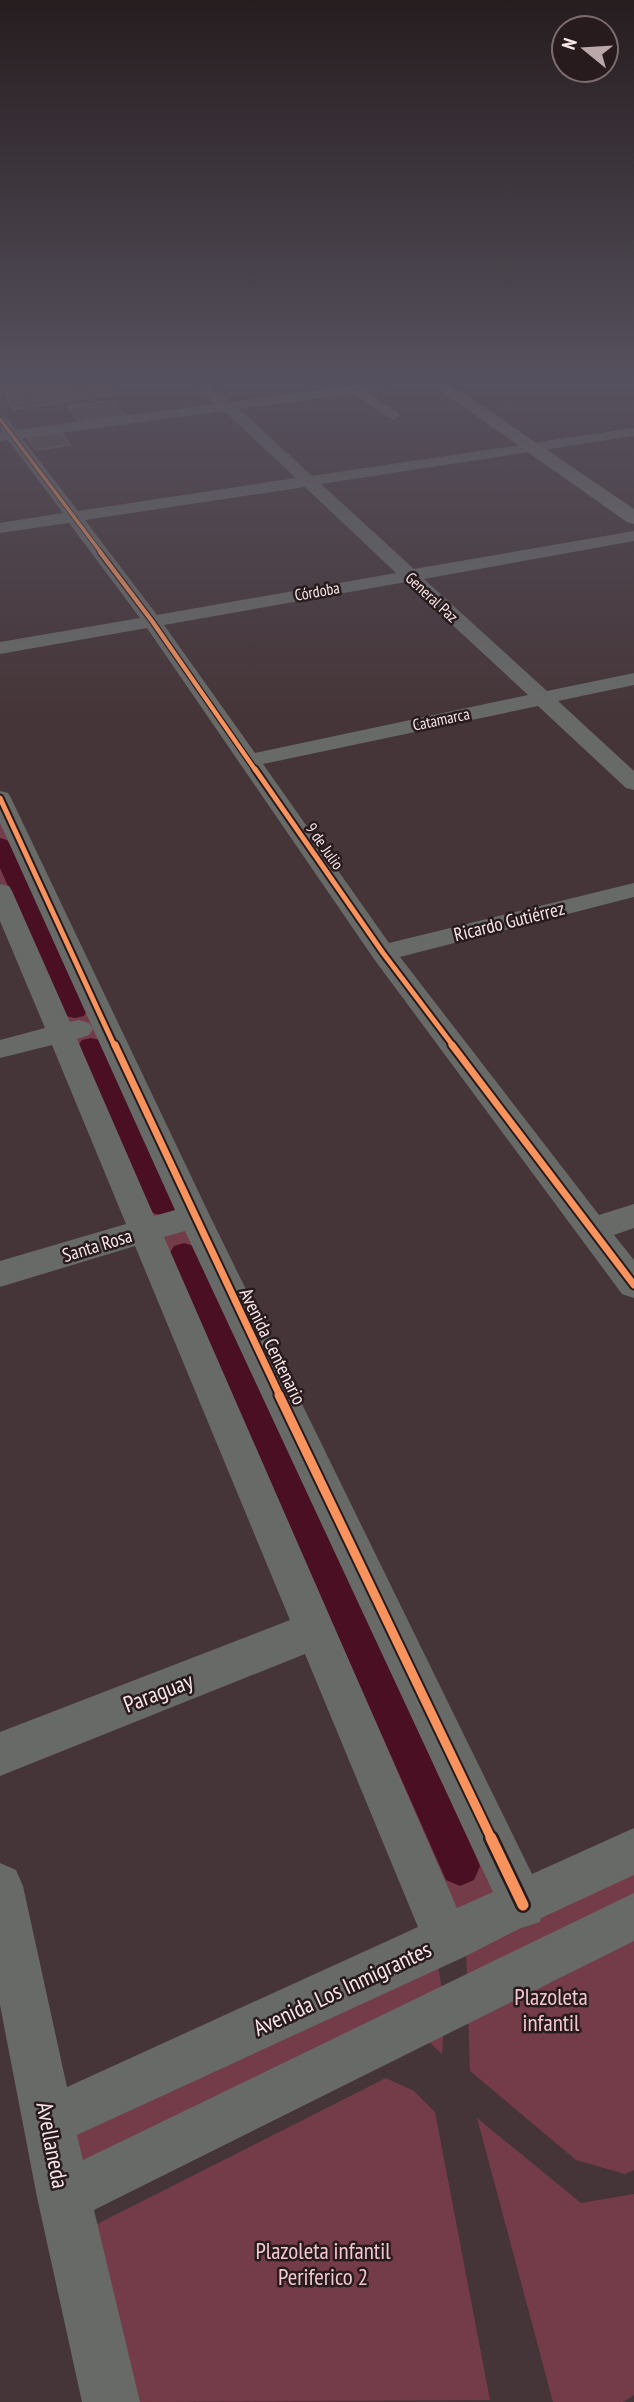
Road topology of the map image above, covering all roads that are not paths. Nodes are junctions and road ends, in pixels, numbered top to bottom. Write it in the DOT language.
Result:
graph roads {
  1 [pos="54,494"];
  2 [pos="223,494"];
  3 [pos="320,494"];
  4 [pos="599,494"];
  5 [pos="72,518"];
  6 [pos="634,518"];
  7 [pos="0,528"];
  8 [pos="634,536"];
  9 [pos="408,575"];
  10 [pos="152,621"];
  11 [pos="0,648"];
  12 [pos="634,679"];
  13 [pos="540,698"];
  14 [pos="248,761"];
  15 [pos="634,783"];
  16 [pos="2,807"];
  17 [pos="634,890"];
  18 [pos="0,891"];
  19 [pos="383,953"];
  20 [pos="104,1023"];
  21 [pos="61,1034"];
  22 [pos="0,1049"];
  23 [pos="194,1216"];
  24 [pos="634,1216"];
  25 [pos="145,1230"];
  26 [pos="593,1230"];
  27 [pos="0,1274"];
  28 [pos="634,1285"];
  29 [pos="316,1630"];
  30 [pos="0,1754"];
  31 [pos="634,1851"];
  32 [pos="0,1886"];
  33 [pos="523,1905"];
  34 [pos="634,1916"];
  35 [pos="447,1940"];
  36 [pos="49,2122"];
  37 [pos="64,2197"];
  38 [pos="111,2402"];
  1 -- 5 [label="street, 9 de Julio"];
  2 -- 5 [label="street"];
  3 -- 9 [label="street, General Paz"];
  4 -- 6 [label="main road"];
  5 -- 7 [label="street"];
  5 -- 10 [label="street, 9 de Julio"];
  8 -- 9 [label="street, Córdoba"];
  9 -- 10 [label="street, Córdoba"];
  9 -- 13 [label="street, General Paz"];
  10 -- 11 [label="street, Córdoba"];
  10 -- 14 [label="street, 9 de Julio"];
  12 -- 13 [label="street, Catamarca"];
  13 -- 14 [label="street, Catamarca"];
  13 -- 15 [label="street, General Paz"];
  14 -- 19 [label="street, 9 de Julio"];
  16 -- 20 [label="street, Avenida Centenario"];
  17 -- 19 [label="street, Ricardo Gutiérrez"];
  18 -- 21 [label="street"];
  19 -- 26 [label="street, 9 de Julio"];
  20 -- 21 [label="street"];
  20 -- 23 [label="street, Avenida Centenario"];
  21 -- 22 [label="street"];
  21 -- 25 [label="street"];
  23 -- 25 [label="street, Santa Rosa"];
  23 -- 33 [label="street, Avenida Centenario"];
  24 -- 26 [label="street"];
  25 -- 27 [label="street, Santa Rosa"];
  25 -- 29 [label="street"];
  26 -- 28 [label="street, 9 de Julio"];
  29 -- 30 [label="street, Paraguay"];
  29 -- 35 [label="street"];
  31 -- 33 [label="street, Avenida Los Inmigrantes"];
  32 -- 36 [label="street, Avellaneda"];
  33 -- 35 [label="street, Avenida Los Inmigrantes"];
  34 -- 37 [label="street"];
  35 -- 36 [label="street, Avenida Los Inmigrantes"];
  36 -- 37 [label="street, Avellaneda"];
  37 -- 38 [label="street, Avellaneda"];
}
